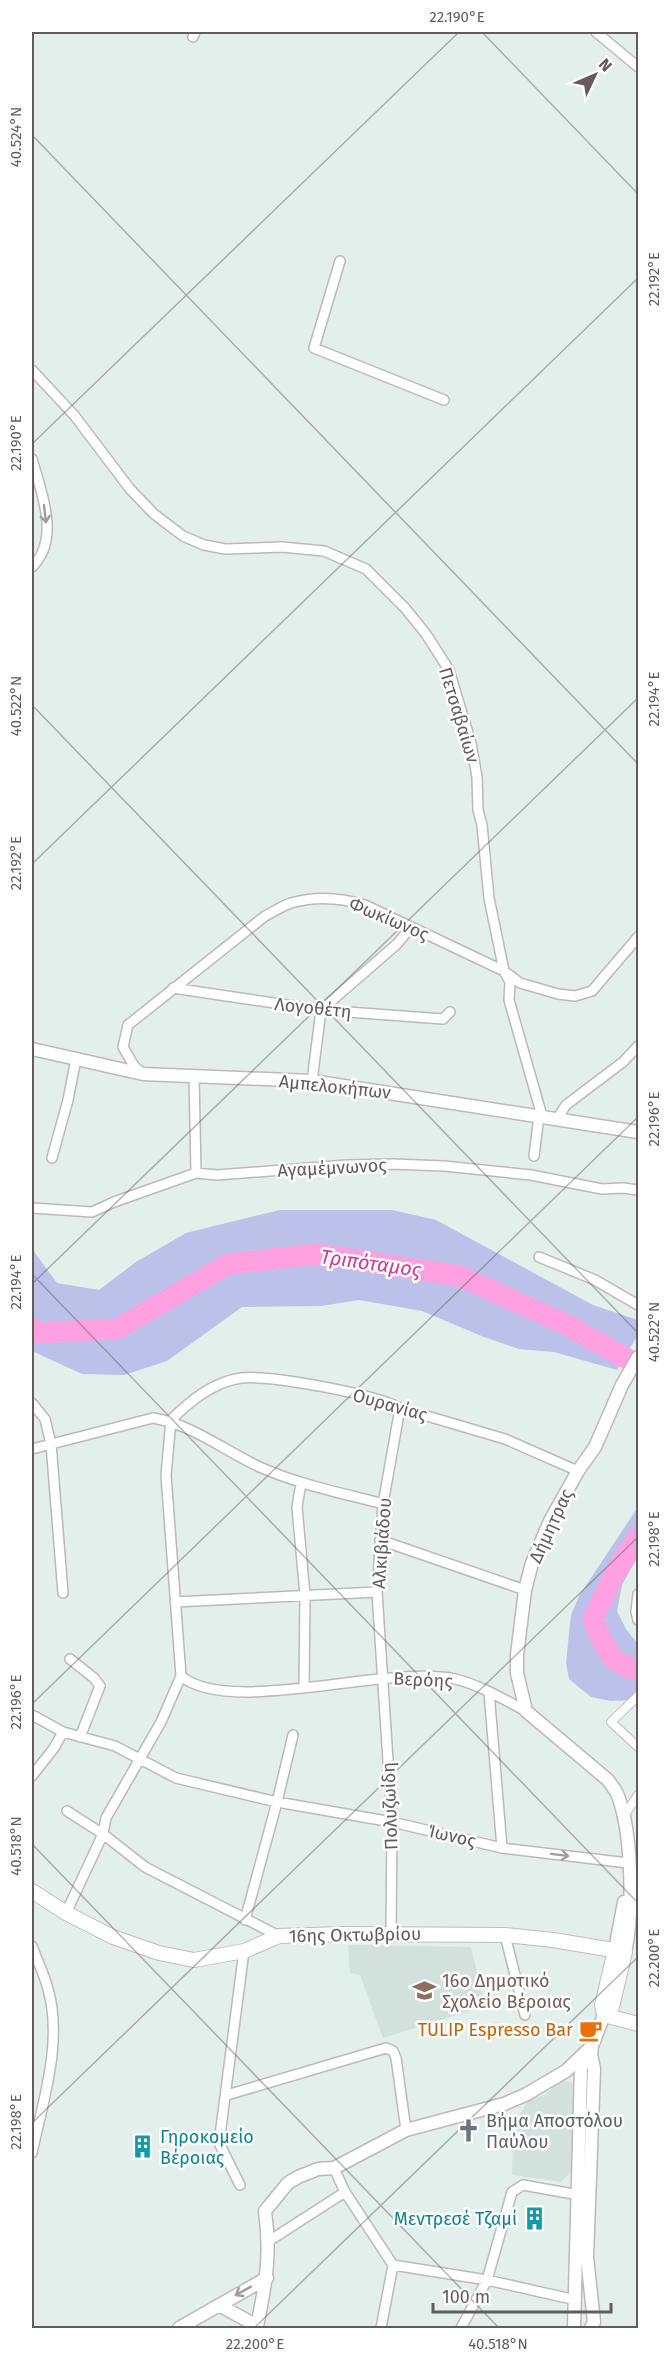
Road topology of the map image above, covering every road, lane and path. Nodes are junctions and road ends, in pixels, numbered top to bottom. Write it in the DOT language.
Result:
graph roads {
  1 [pos="596,32"];
  2 [pos="639,67"];
  3 [pos="340,261"];
  4 [pos="32,370"];
  5 [pos="444,400"];
  6 [pos="32,459"];
  7 [pos="32,567"];
  8 [pos="411,927"];
  9 [pos="639,937"];
  10 [pos="504,971"];
  11 [pos="173,988"];
  12 [pos="321,1010"];
  13 [pos="450,1012"];
  14 [pos="639,1046"];
  15 [pos="35,1051"];
  16 [pos="76,1059"];
  17 [pos="143,1074"];
  18 [pos="194,1076"];
  19 [pos="312,1081"];
  20 [pos="540,1116"];
  21 [pos="557,1119"];
  22 [pos="639,1132"];
  23 [pos="534,1156"];
  24 [pos="52,1158"];
  25 [pos="196,1173"];
  26 [pos="639,1190"];
  27 [pos="32,1208"];
  28 [pos="539,1257"];
  29 [pos="639,1305"];
  30 [pos="639,1357"];
  31 [pos="32,1403"];
  32 [pos="400,1408"];
  33 [pos="171,1420"];
  34 [pos="51,1444"];
  35 [pos="32,1449"];
  36 [pos="578,1471"];
  37 [pos="302,1483"];
  38 [pos="383,1504"];
  39 [pos="380,1540"];
  40 [pos="525,1590"];
  41 [pos="377,1592"];
  42 [pos="63,1593"];
  43 [pos="305,1594"];
  44 [pos="639,1594"];
  45 [pos="176,1602"];
  46 [pos="639,1620"];
  47 [pos="70,1659"];
  48 [pos="181,1676"];
  49 [pos="384,1678"];
  50 [pos="304,1687"];
  51 [pos="489,1692"];
  52 [pos="639,1696"];
  53 [pos="526,1711"];
  54 [pos="34,1716"];
  55 [pos="63,1732"];
  56 [pos="293,1736"];
  57 [pos="80,1737"];
  58 [pos="639,1747"];
  59 [pos="138,1759"];
  60 [pos="32,1776"];
  61 [pos="639,1795"];
  62 [pos="277,1802"];
  63 [pos="67,1811"];
  64 [pos="624,1816"];
  65 [pos="392,1822"];
  66 [pos="103,1834"];
  67 [pos="502,1848"];
  68 [pos="628,1863"];
  69 [pos="32,1892"];
  70 [pos="66,1913"];
  71 [pos="245,1920"];
  72 [pos="391,1935"];
  73 [pos="505,1935"];
  74 [pos="279,1936"];
  75 [pos="32,1946"];
  76 [pos="620,1951"];
  77 [pos="244,1952"];
  78 [pos="525,2015"];
  79 [pos="604,2015"];
  80 [pos="639,2024"];
  81 [pos="592,2050"];
  82 [pos="226,2095"];
  83 [pos="406,2130"];
  84 [pos="32,2153"];
  85 [pos="334,2168"];
  86 [pos="240,2185"];
  87 [pos="345,2192"];
  88 [pos="579,2195"];
  89 [pos="269,2241"];
  90 [pos="393,2265"];
  91 [pos="267,2278"];
  92 [pos="487,2280"];
  93 [pos="576,2300"];
  94 [pos="219,2305"];
  95 [pos="595,2326"];
  96 [pos="179,2328"];
  97 [pos="259,2328"];
  98 [pos="381,2328"];
  99 [pos="461,2328"];
  100 [pos="574,2328"];
  1 -- 2 [label="street"];
  3 -- 5 [label="street"];
  4 -- 10 [label="street, Πετσαβαίων"];
  6 -- 7 [label="street, one-way"];
  8 -- 10 [label="street, Φωκίωνος"];
  8 -- 11 [label="street, Φωκίωνος"];
  8 -- 12 [label="street"];
  9 -- 10 [label="street, Φωκίωνος"];
  10 -- 20 [label="street, Πετσαβαίων"];
  11 -- 12 [label="street, Λογοθέτη"];
  11 -- 17 [label="street, Φωκίωνος"];
  12 -- 13 [label="street, Λογοθέτη"];
  12 -- 19 [label="street"];
  14 -- 21 [label="street"];
  15 -- 16 [label="street, Αμπελοκήπων"];
  16 -- 17 [label="street, Αμπελοκήπων"];
  16 -- 24 [label="street"];
  17 -- 18 [label="street, Αμπελοκήπων"];
  18 -- 19 [label="street, Αμπελοκήπων"];
  18 -- 25 [label="street"];
  19 -- 20 [label="street, Αμπελοκήπων"];
  20 -- 21 [label="street, Αμπελοκήπων"];
  20 -- 23 [label="street"];
  21 -- 22 [label="street, Αμπελοκήπων"];
  25 -- 26 [label="street, Αγαμέμνωνος"];
  25 -- 27 [label="street, Αγαμέμνωνος"];
  28 -- 29 [label="street"];
  30 -- 36 [label="street, Δήμητρας"];
  31 -- 34 [label="street"];
  32 -- 33 [label="street, Ουρανίας"];
  32 -- 36 [label="street, Ουρανίας"];
  32 -- 38 [label="street, Αλκιβιάδου"];
  33 -- 34 [label="street"];
  33 -- 37 [label="street"];
  33 -- 45 [label="street"];
  34 -- 35 [label="street"];
  34 -- 42 [label="street"];
  36 -- 40 [label="street, Δήμητρας"];
  37 -- 38 [label="street"];
  37 -- 43 [label="street"];
  38 -- 39 [label="street, Αλκιβιάδου"];
  39 -- 40 [label="street"];
  39 -- 41 [label="street, Αλκιβιάδου"];
  40 -- 53 [label="street, Δήμητρας"];
  41 -- 43 [label="street"];
  41 -- 49 [label="street, Αλκιβιάδου"];
  43 -- 45 [label="street"];
  43 -- 50 [label="street"];
  44 -- 46 [label="street"];
  45 -- 48 [label="street"];
  47 -- 57 [label="street"];
  48 -- 50 [label="street, Βερόης"];
  48 -- 59 [label="street"];
  49 -- 50 [label="street, Βερόης"];
  49 -- 51 [label="street, Βερόης"];
  49 -- 65 [label="street, Πολυζωίδη"];
  51 -- 53 [label="street, Βερόης"];
  51 -- 67 [label="street"];
  52 -- 58 [label="street"];
  53 -- 64 [label="street, Βερόης"];
  54 -- 55 [label="street, Ίωνος"];
  55 -- 57 [label="street, Ίωνος"];
  55 -- 60 [label="street"];
  56 -- 62 [label="street"];
  57 -- 59 [label="street, Ίωνος"];
  59 -- 62 [label="street, Ίωνος"];
  59 -- 66 [label="street"];
  61 -- 64 [label="street"];
  62 -- 65 [label="street, Ίωνος"];
  62 -- 71 [label="street"];
  63 -- 66 [label="street"];
  64 -- 68 [label="street, Βερόης"];
  65 -- 67 [label="street, Ίωνος"];
  65 -- 72 [label="street, Πολυζωίδη"];
  66 -- 70 [label="street"];
  66 -- 71 [label="street"];
  67 -- 68 [label="street, Ίωνος, one-way"];
  68 -- 76 [label="street, Βερόης"];
  69 -- 70 [label="main road, 16ης Οκτωβρίου"];
  70 -- 77 [label="main road, 16ης Οκτωβρίου"];
  71 -- 74 [label="street"];
  72 -- 73 [label="main road, 16ης Οκτωβρίου"];
  72 -- 74 [label="main road, 16ης Οκτωβρίου"];
  73 -- 76 [label="main road, 16ης Οκτωβρίου"];
  73 -- 78 [label="street"];
  74 -- 77 [label="main road, 16ης Οκτωβρίου"];
  75 -- 84 [label="street"];
  76 -- 79 [label="main road, Βερόης"];
  77 -- 82 [label="street"];
  79 -- 80 [label="main road"];
  79 -- 81 [label="street"];
  81 -- 83 [label="street"];
  81 -- 88 [label="street"];
  81 -- 95 [label="street"];
  82 -- 83 [label="street"];
  82 -- 86 [label="street"];
  83 -- 85 [label="street"];
  85 -- 87 [label="street"];
  85 -- 89 [label="street"];
  87 -- 89 [label="street"];
  87 -- 90 [label="street"];
  88 -- 92 [label="street"];
  88 -- 93 [label="street"];
  89 -- 91 [label="street"];
  90 -- 92 [label="street"];
  90 -- 98 [label="street"];
  91 -- 94 [label="street, one-way"];
  91 -- 97 [label="street"];
  92 -- 93 [label="street"];
  92 -- 99 [label="street"];
  93 -- 100 [label="street"];
  94 -- 96 [label="street"];
  94 -- 97 [label="street"];
}
